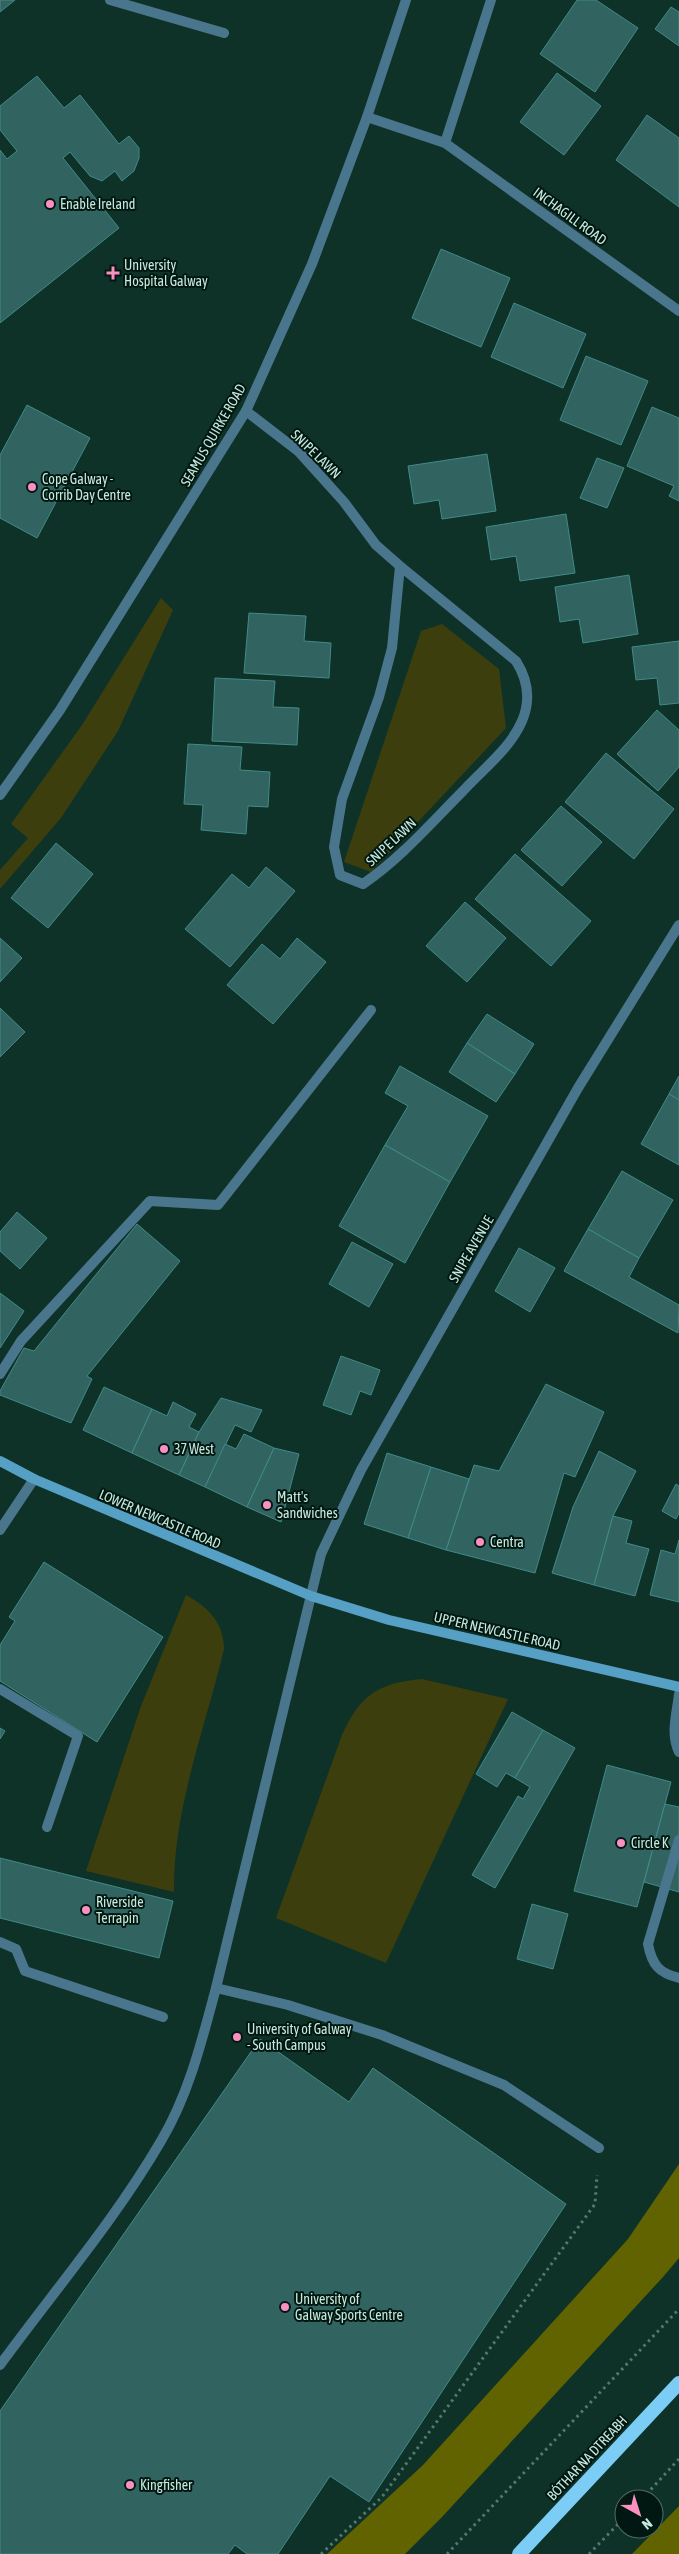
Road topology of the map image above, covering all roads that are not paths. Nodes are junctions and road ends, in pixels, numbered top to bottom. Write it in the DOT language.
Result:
graph roads {
  1 [pos="110,0"];
  2 [pos="406,0"];
  3 [pos="490,0"];
  4 [pos="224,33"];
  5 [pos="366,117"];
  6 [pos="445,143"];
  7 [pos="679,311"];
  8 [pos="246,411"];
  9 [pos="400,566"];
  10 [pos="0,795"];
  11 [pos="679,925"];
  12 [pos="371,1010"];
  13 [pos="0,1374"];
  14 [pos="0,1461"];
  15 [pos="34,1480"];
  16 [pos="0,1530"];
  17 [pos="311,1596"];
  18 [pos="679,1687"];
  19 [pos="0,1689"];
  20 [pos="679,1694"];
  21 [pos="679,1752"];
  22 [pos="47,1827"];
  23 [pos="679,1840"];
  24 [pos="0,1942"];
  25 [pos="679,1978"];
  26 [pos="216,1988"];
  27 [pos="163,2017"];
  28 [pos="599,2148"];
  29 [pos="0,2365"];
  30 [pos="679,2383"];
  31 [pos="519,2554"];
  1 -- 4 [label="street"];
  2 -- 5 [label="street, SEAMUS QUIRKE ROAD"];
  3 -- 6 [label="street"];
  5 -- 6 [label="street, INCHAGILL ROAD"];
  5 -- 8 [label="street, SEAMUS QUIRKE ROAD"];
  6 -- 7 [label="street, INCHAGILL ROAD"];
  8 -- 9 [label="street, SNIPE LAWN"];
  8 -- 10 [label="street, SEAMUS QUIRKE ROAD"];
  9 -- 9 [label="street, SNIPE LAWN"];
  11 -- 17 [label="street, SNIPE AVENUE"];
  12 -- 13 [label="street"];
  14 -- 15 [label="main road, LOWER NEWCASTLE ROAD"];
  15 -- 16 [label="street"];
  15 -- 17 [label="main road, LOWER NEWCASTLE ROAD"];
  17 -- 18 [label="main road, UPPER NEWCASTLE ROAD"];
  17 -- 26 [label="street, SNIPE AVENUE"];
  19 -- 22 [label="street"];
  20 -- 21 [label="street"];
  23 -- 25 [label="street"];
  24 -- 27 [label="street"];
  26 -- 28 [label="street"];
  26 -- 29 [label="street, SNIPE AVENUE"];
  30 -- 31 [label="highway, BÓTHAR NA DTREABH"];
}
